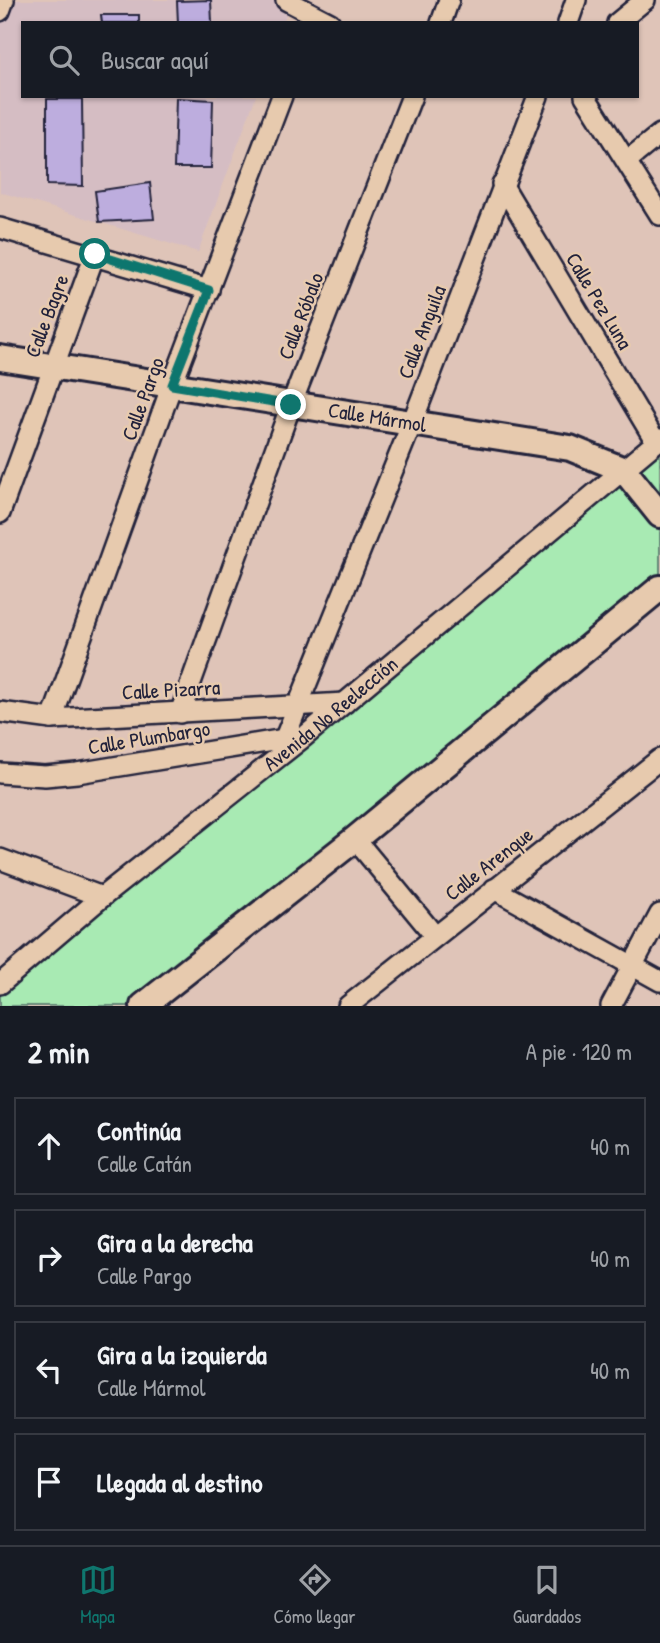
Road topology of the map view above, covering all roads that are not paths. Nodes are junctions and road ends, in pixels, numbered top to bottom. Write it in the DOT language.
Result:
graph roads {
  1 [pos="4,0"];
  2 [pos="286,0"];
  3 [pos="576,0"];
  4 [pos="645,0"];
  5 [pos="0,11"];
  6 [pos="318,20"];
  7 [pos="569,21"];
  8 [pos="619,21"];
  9 [pos="281,98"];
  10 [pos="411,98"];
  11 [pos="537,98"];
  12 [pos="586,98"];
  13 [pos="660,134"];
  14 [pos="628,160"];
  15 [pos="502,184"];
  16 [pos="660,215"];
  17 [pos="0,228"];
  18 [pos="95,254"];
  19 [pos="209,290"];
  20 [pos="0,358"];
  21 [pos="53,365"];
  22 [pos="172,385"];
  23 [pos="291,405"];
  24 [pos="412,423"];
  25 [pos="658,441"];
  26 [pos="624,470"];
  27 [pos="0,513"];
  28 [pos="660,515"];
  29 [pos="660,589"];
  30 [pos="345,703"];
  31 [pos="301,704"];
  32 [pos="0,712"];
  33 [pos="180,713"];
  34 [pos="52,719"];
  35 [pos="305,736"];
  36 [pos="284,740"];
  37 [pos="660,759"];
  38 [pos="0,773"];
  39 [pos="355,839"];
  40 [pos="0,859"];
  41 [pos="494,889"];
  42 [pos="102,897"];
  43 [pos="660,914"];
  44 [pos="435,936"];
  45 [pos="634,967"];
  46 [pos="660,981"];
  47 [pos="0,985"];
  48 [pos="144,1006"];
  49 [pos="349,1006"];
  50 [pos="611,1006"];
  1 -- 5 [label="street"];
  2 -- 6 [label="street"];
  3 -- 7 [label="street"];
  4 -- 8 [label="street"];
  9 -- 19 [label="street, Calle Pargo"];
  10 -- 23 [label="street, Calle Róbalo"];
  11 -- 15 [label="street, Calle Anguila"];
  12 -- 14 [label="street"];
  13 -- 14 [label="street"];
  14 -- 16 [label="street"];
  15 -- 24 [label="street, Calle Anguila"];
  15 -- 25 [label="street, Calle Pez Luna"];
  17 -- 18 [label="street"];
  18 -- 19 [label="street"];
  18 -- 21 [label="street, Calle Bagre"];
  19 -- 22 [label="street, Calle Pargo"];
  20 -- 21 [label="street, Calle Mármol"];
  21 -- 22 [label="street, Calle Mármol"];
  21 -- 27 [label="street, Calle Bagre"];
  22 -- 23 [label="street, Calle Mármol"];
  22 -- 34 [label="street, Calle Pargo"];
  23 -- 24 [label="street, Calle Mármol"];
  23 -- 33 [label="street, Calle Róbalo"];
  24 -- 26 [label="street, Calle Mármol"];
  24 -- 31 [label="street, Calle Anguila"];
  25 -- 26 [label="street, Avenida No Reelección"];
  26 -- 28 [label="street"];
  26 -- 30 [label="street, Avenida No Reelección"];
  29 -- 39 [label="street"];
  30 -- 31 [label="street, Calle Pizarra"];
  30 -- 35 [label="street, Avenida No Reelección"];
  31 -- 33 [label="street, Calle Pizarra"];
  31 -- 36 [label="street, Calle Anguila"];
  32 -- 34 [label="street, Calle Pizarra"];
  33 -- 34 [label="street, Calle Pizarra"];
  35 -- 36 [label="street, Calle Plumbargo"];
  35 -- 42 [label="street, Avenida No Reelección"];
  36 -- 38 [label="street, Calle Plumbargo"];
  37 -- 41 [label="street, Calle Arenque"];
  39 -- 44 [label="street"];
  39 -- 48 [label="street"];
  40 -- 42 [label="street"];
  41 -- 44 [label="street, Calle Arenque"];
  41 -- 45 [label="street"];
  42 -- 47 [label="street, Avenida No Reelección"];
  43 -- 45 [label="street"];
  44 -- 49 [label="street, Calle Arenque"];
  45 -- 46 [label="street"];
  45 -- 50 [label="street"];
}
